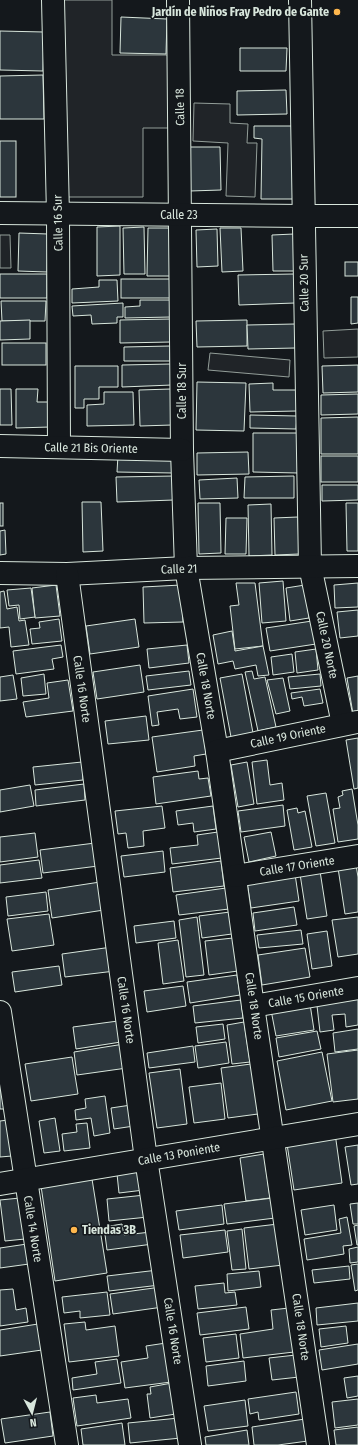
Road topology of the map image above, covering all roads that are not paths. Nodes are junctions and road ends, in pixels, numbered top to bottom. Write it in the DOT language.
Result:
graph roads {
  1 [pos="53,0"];
  2 [pos="178,0"];
  3 [pos="300,0"];
  4 [pos="0,213"];
  5 [pos="58,214"];
  6 [pos="181,214"];
  7 [pos="303,216"];
  8 [pos="358,216"];
  9 [pos="0,446"];
  10 [pos="59,446"];
  11 [pos="182,450"];
  12 [pos="310,566"];
  13 [pos="358,566"];
  14 [pos="186,568"];
  15 [pos="0,574"];
  16 [pos="67,574"];
  17 [pos="351,723"];
  18 [pos="217,751"];
  19 [pos="358,856"];
  20 [pos="235,876"];
  21 [pos="358,988"];
  22 [pos="253,1006"];
  23 [pos="0,1012"];
  24 [pos="358,1124"];
  25 [pos="272,1138"];
  26 [pos="146,1159"];
  27 [pos="25,1179"];
  28 [pos="0,1184"];
  29 [pos="67,1445"];
  30 [pos="190,1445"];
  31 [pos="318,1445"];
  1 -- 5 [label="street, Calle 16 Sur"];
  2 -- 6 [label="street, Calle 18"];
  3 -- 7 [label="street, Calle 20 Sur"];
  4 -- 5 [label="street, Calle 23"];
  5 -- 6 [label="street, Calle 23"];
  5 -- 10 [label="street, Calle 16 Sur"];
  6 -- 7 [label="street, Calle 23"];
  6 -- 11 [label="street, Calle 18 Sur"];
  7 -- 8 [label="street, Calle 23"];
  7 -- 12 [label="street, Calle 20 Sur"];
  9 -- 10 [label="street, Calle 21 Bis Oriente"];
  10 -- 11 [label="street, Calle 21 Bis Oriente"];
  11 -- 14 [label="street, Calle 18 Sur"];
  12 -- 13 [label="street, Calle 21"];
  12 -- 14 [label="street, Calle 21"];
  12 -- 17 [label="street, Calle 20 Norte"];
  14 -- 16 [label="street, Calle 21"];
  14 -- 18 [label="street, Calle 18 Norte"];
  15 -- 16 [label="street, Calle 21"];
  16 -- 26 [label="street, Calle 16 Norte"];
  17 -- 18 [label="street, Calle 19 Oriente"];
  18 -- 20 [label="street, Calle 18 Norte"];
  19 -- 20 [label="street, Calle 17 Oriente"];
  20 -- 22 [label="street, Calle 18 Norte"];
  21 -- 22 [label="street, Calle 15 Oriente"];
  22 -- 25 [label="street, Calle 18 Norte"];
  23 -- 27 [label="street, Calle 14 Norte"];
  24 -- 25 [label="street, Calle 13 Poniente"];
  25 -- 26 [label="street, Calle 13 Poniente"];
  25 -- 31 [label="street, Calle 18 Norte"];
  26 -- 27 [label="street, Calle 13 Poniente"];
  26 -- 30 [label="street, Calle 16 Norte"];
  27 -- 28 [label="street, Calle 13 Poniente"];
  27 -- 29 [label="street, Calle 14 Norte"];
}
